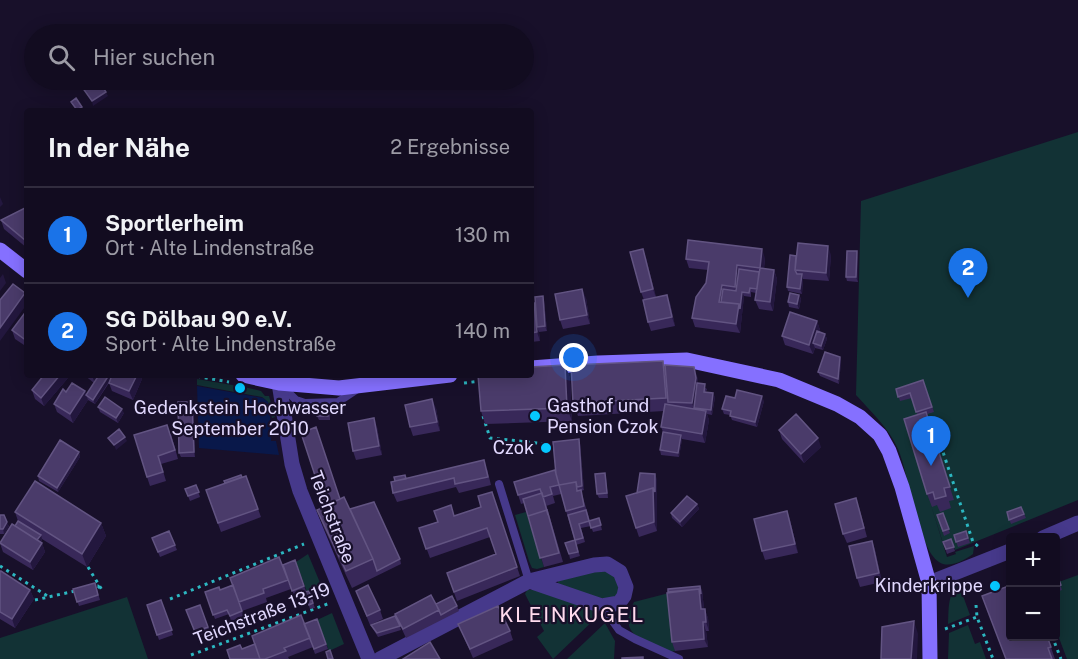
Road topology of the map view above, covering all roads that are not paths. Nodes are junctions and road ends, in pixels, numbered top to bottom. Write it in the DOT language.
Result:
graph roads {
  1 [pos="0,250"];
  2 [pos="24,269"];
  3 [pos="534,368"];
  4 [pos="256,378"];
  5 [pos="453,380"];
  6 [pos="279,383"];
  7 [pos="499,484"];
  8 [pos="1078,524"];
  9 [pos="1054,533"];
  10 [pos="1006,553"];
  11 [pos="529,581"];
  12 [pos="929,583"];
  13 [pos="602,606"];
  14 [pos="369,659"];
  15 [pos="380,659"];
  16 [pos="679,659"];
  17 [pos="930,659"];
  1 -- 2 [label="street"];
  3 -- 12 [label="street"];
  4 -- 6 [label="street"];
  5 -- 6 [label="street"];
  6 -- 14 [label="street, Teichstraße"];
  7 -- 11 [label="lane"];
  8 -- 9 [label="street"];
  10 -- 12 [label="street"];
  11 -- 13 [label="street"];
  11 -- 13 [label="street"];
  11 -- 15 [label="street"];
  12 -- 17 [label="street"];
  13 -- 16 [label="lane"];
}
